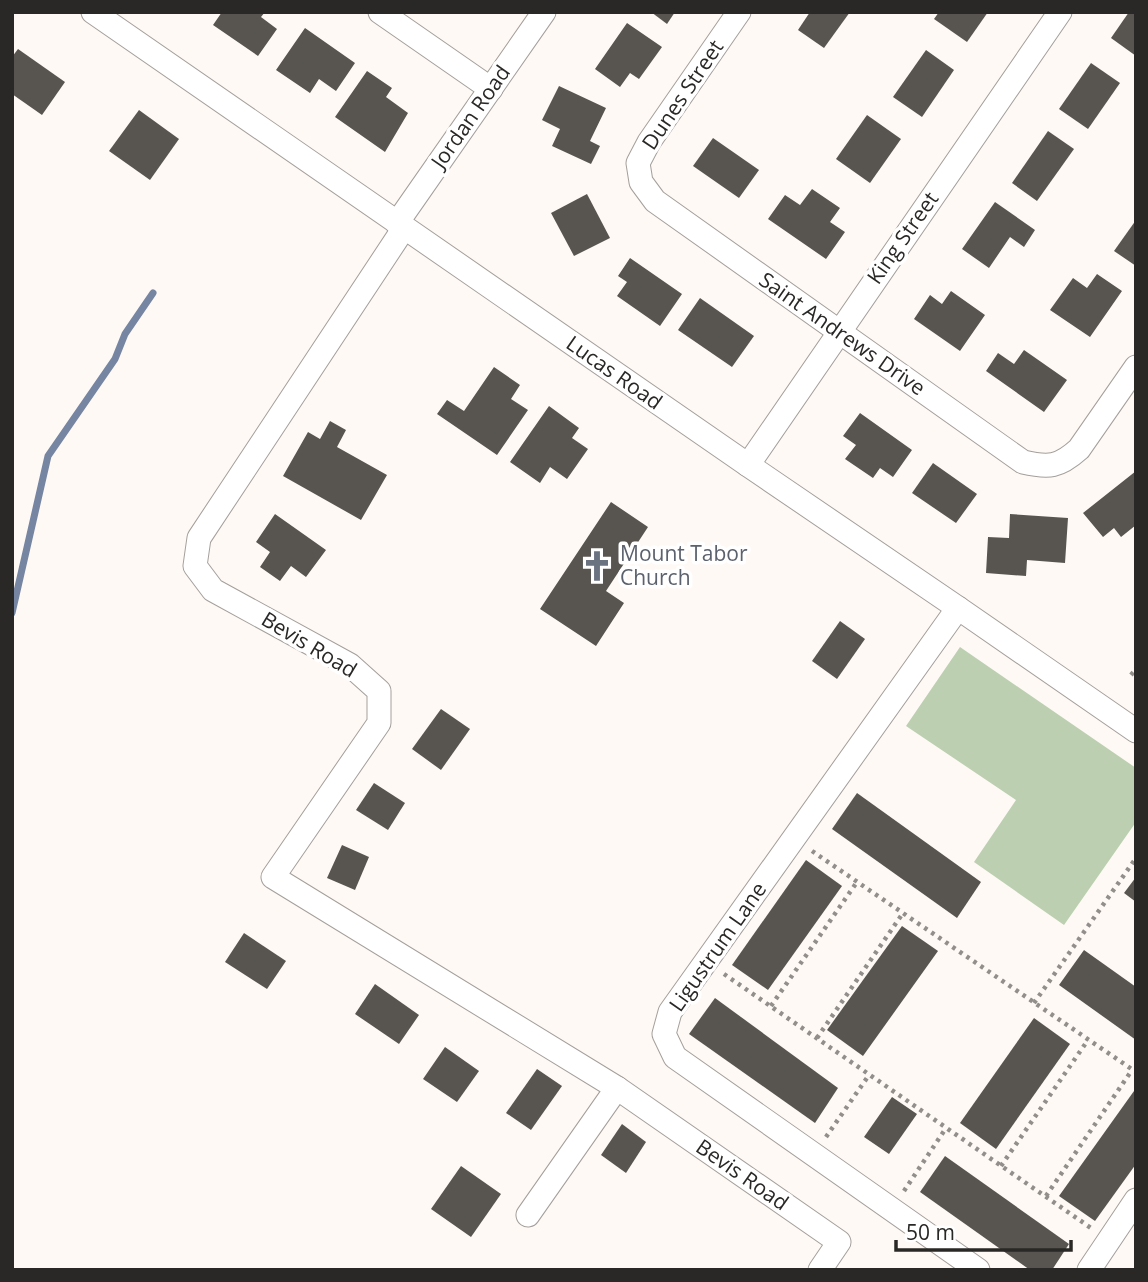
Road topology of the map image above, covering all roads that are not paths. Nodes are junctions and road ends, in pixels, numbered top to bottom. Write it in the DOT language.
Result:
graph roads {
  1 [pos="93,12"];
  2 [pos="380,12"];
  3 [pos="544,12"];
  4 [pos="739,12"];
  5 [pos="1060,12"];
  6 [pos="491,89"];
  7 [pos="641,181"];
  8 [pos="401,225"];
  9 [pos="838,332"];
  10 [pos="1136,367"];
  11 [pos="748,465"];
  12 [pos="958,608"];
  13 [pos="1136,731"];
  14 [pos="617,1088"];
  15 [pos="1136,1200"];
  16 [pos="528,1215"];
  17 [pos="820,1270"];
  18 [pos="978,1270"];
  19 [pos="1089,1270"];
  1 -- 8 [label="street, Lucas Road"];
  2 -- 6 [label="street"];
  3 -- 6 [label="street, Jordan Road"];
  4 -- 7 [label="street, Dunes Street"];
  5 -- 9 [label="street, King Street"];
  6 -- 8 [label="street, Jordan Road"];
  7 -- 9 [label="street, Saint Andrews Drive"];
  8 -- 11 [label="street, Lucas Road"];
  8 -- 14 [label="street, Bevis Road"];
  9 -- 10 [label="street, Saint Andrews Drive"];
  9 -- 11 [label="street, King Street"];
  11 -- 12 [label="street, Lucas Road"];
  12 -- 13 [label="street, Lucas Road"];
  12 -- 18 [label="street, Ligustrum Lane"];
  14 -- 16 [label="street"];
  14 -- 17 [label="street, Bevis Road"];
  15 -- 19 [label="street"];
}
